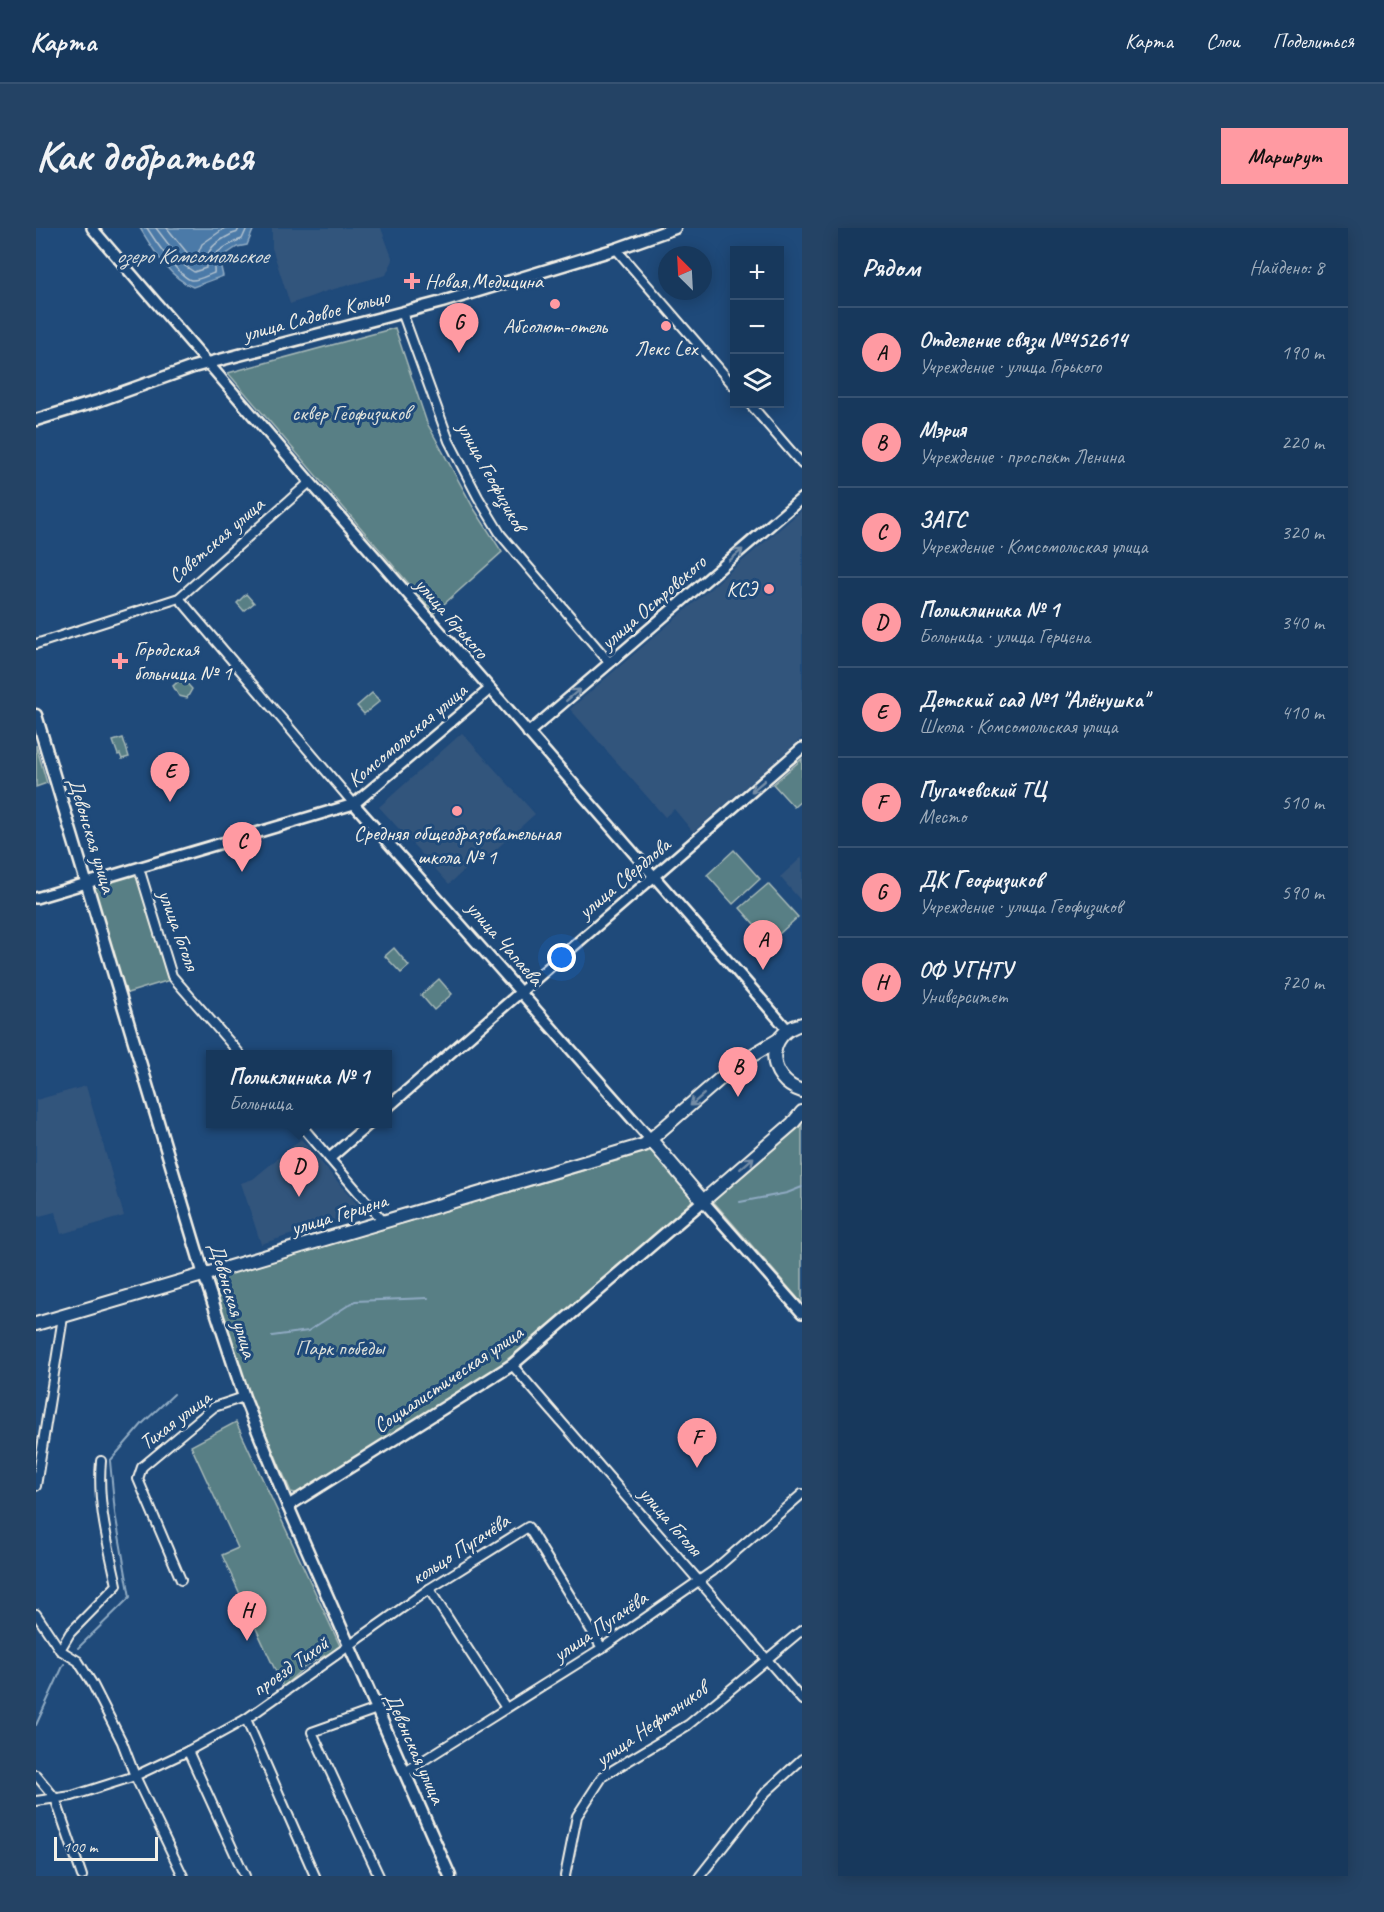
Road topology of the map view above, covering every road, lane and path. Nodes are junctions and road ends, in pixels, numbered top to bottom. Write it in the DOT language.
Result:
graph roads {
  1 [pos="92,228"];
  2 [pos="675,228"];
  3 [pos="616,249"];
  4 [pos="402,312"];
  5 [pos="207,363"];
  6 [pos="730,380"];
  7 [pos="753,408"];
  8 [pos="36,420"];
  9 [pos="802,464"];
  10 [pos="310,483"];
  11 [pos="802,498"];
  12 [pos="179,598"];
  13 [pos="36,644"];
  14 [pos="610,663"];
  15 [pos="490,689"];
  16 [pos="36,715"];
  17 [pos="528,733"];
  18 [pos="802,748"];
  19 [pos="354,804"];
  20 [pos="139,868"];
  21 [pos="653,876"];
  22 [pos="86,883"];
  23 [pos="36,898"];
  24 [pos="520,990"];
  25 [pos="802,1024"];
  26 [pos="788,1030"];
  27 [pos="778,1040"];
  28 [pos="237,1050"];
  29 [pos="802,1091"];
  30 [pos="392,1103"];
  31 [pos="802,1112"];
  32 [pos="304,1128"];
  33 [pos="364,1128"];
  34 [pos="651,1140"];
  35 [pos="330,1158"];
  36 [pos="703,1201"];
  37 [pos="383,1221"];
  38 [pos="204,1275"];
  39 [pos="802,1313"];
  40 [pos="63,1317"];
  41 [pos="36,1324"];
  42 [pos="512,1365"];
  43 [pos="244,1397"];
  44 [pos="101,1461"];
  45 [pos="36,1486"];
  46 [pos="802,1494"];
  47 [pos="288,1506"];
  48 [pos="699,1580"];
  49 [pos="181,1581"];
  50 [pos="429,1589"];
  51 [pos="36,1614"];
  52 [pos="802,1630"];
  53 [pos="352,1645"];
  54 [pos="602,1648"];
  55 [pos="60,1650"];
  56 [pos="768,1659"];
  57 [pos="802,1700"];
  58 [pos="506,1708"];
  59 [pos="377,1709"];
  60 [pos="246,1719"];
  61 [pos="188,1751"];
  62 [pos="802,1759"];
  63 [pos="405,1772"];
  64 [pos="36,1775"];
  65 [pos="135,1776"];
  66 [pos="55,1798"];
  67 [pos="36,1801"];
  68 [pos="568,1875"];
  69 [pos="82,1876"];
  70 [pos="183,1876"];
  71 [pos="245,1876"];
  72 [pos="315,1876"];
  73 [pos="379,1876"];
  74 [pos="450,1876"];
  75 [pos="700,1876"];
  1 -- 5 [label="street, улица Горького"];
  2 -- 3 [label="main road, улица Садовое Кольцо"];
  3 -- 4 [label="main road, улица Садовое Кольцо"];
  3 -- 6 [label="street"];
  4 -- 5 [label="main road, улица Садовое Кольцо"];
  4 -- 14 [label="street, улица Геофизиков"];
  5 -- 8 [label="main road, улица Садовое Кольцо"];
  5 -- 10 [label="street, улица Горького"];
  7 -- 9 [label="street"];
  10 -- 12 [label="street, Советская улица"];
  10 -- 15 [label="street, улица Горького"];
  14 -- 11 [label="street, улица Островского, one-way"];
  12 -- 13 [label="street, Советская улица"];
  12 -- 19 [label="street, улица Чапаева"];
  17 -- 14 [label="street, улица Островского, one-way"];
  15 -- 17 [label="street, улица Горького"];
  15 -- 19 [label="street, Комсомольская улица"];
  16 -- 22 [label="main road, Девонская улица"];
  17 -- 21 [label="street, улица Горького"];
  18 -- 21 [label="street, улица Свердлова, one-way"];
  19 -- 20 [label="street, Комсомольская улица"];
  19 -- 24 [label="street, улица Чапаева"];
  20 -- 22 [label="street, Комсомольская улица"];
  20 -- 28 [label="street, улица Гоголя"];
  21 -- 24 [label="street, улица Свердлова"];
  21 -- 26 [label="street, улица Горького"];
  22 -- 23 [label="street, Комсомольская улица"];
  22 -- 38 [label="main road, Девонская улица"];
  24 -- 30 [label="street, улица Свердлова"];
  24 -- 34 [label="street, улица Чапаева"];
  25 -- 26 [label="main road"];
  26 -- 27 [label="main road, улица Герцена"];
  27 -- 29 [label="main road"];
  27 -- 34 [label="main road, улица Герцена, one-way"];
  36 -- 31 [label="main road, one-way"];
  32 -- 35 [label="street"];
  33 -- 35 [label="street"];
  34 -- 36 [label="main road, улица Чапаева"];
  34 -- 37 [label="main road, улица Герцена"];
  35 -- 37 [label="street"];
  36 -- 39 [label="street, улица Чапаева"];
  36 -- 42 [label="main road, Социалистическая улица"];
  37 -- 38 [label="main road, улица Герцена"];
  38 -- 40 [label="main road, улица Герцена"];
  38 -- 43 [label="main road, Девонская улица"];
  40 -- 41 [label="main road, улица Герцена"];
  40 -- 45 [label="street"];
  42 -- 47 [label="main road, Социалистическая улица"];
  42 -- 48 [label="street, улица Гоголя"];
  43 -- 47 [label="main road, Девонская улица"];
  43 -- 49 [label="street, Тихая улица"];
  44 -- 55 [label="street"];
  46 -- 48 [label="street, улица Пугачёва"];
  47 -- 53 [label="main road, Девонская улица"];
  48 -- 54 [label="street, улица Пугачёва"];
  48 -- 56 [label="street, улица Гоголя"];
  50 -- 53 [label="street, кольцо Пугачёва"];
  50 -- 54 [label="street, кольцо Пугачёва"];
  50 -- 58 [label="street"];
  51 -- 55 [label="street"];
  52 -- 56 [label="street, улица Нефтяников"];
  53 -- 59 [label="main road, Девонская улица"];
  53 -- 60 [label="street, проезд Тихой"];
  54 -- 58 [label="street, улица Пугачёва"];
  55 -- 65 [label="street"];
  56 -- 57 [label="street, улица Гоголя"];
  56 -- 68 [label="street, улица Нефтяников"];
  58 -- 63 [label="street, улица Пугачёва"];
  59 -- 63 [label="main road, Девонская улица"];
  59 -- 73 [label="street"];
  60 -- 61 [label="street, проезд Тихой"];
  60 -- 72 [label="street"];
  61 -- 65 [label="street, проезд Тихой"];
  61 -- 71 [label="street"];
  62 -- 75 [label="street"];
  63 -- 74 [label="main road, Девонская улица"];
  64 -- 66 [label="street"];
  65 -- 66 [label="street, проезд Тихой"];
  65 -- 70 [label="street"];
  66 -- 67 [label="street, проезд Тихой"];
  66 -- 69 [label="street"];
}
